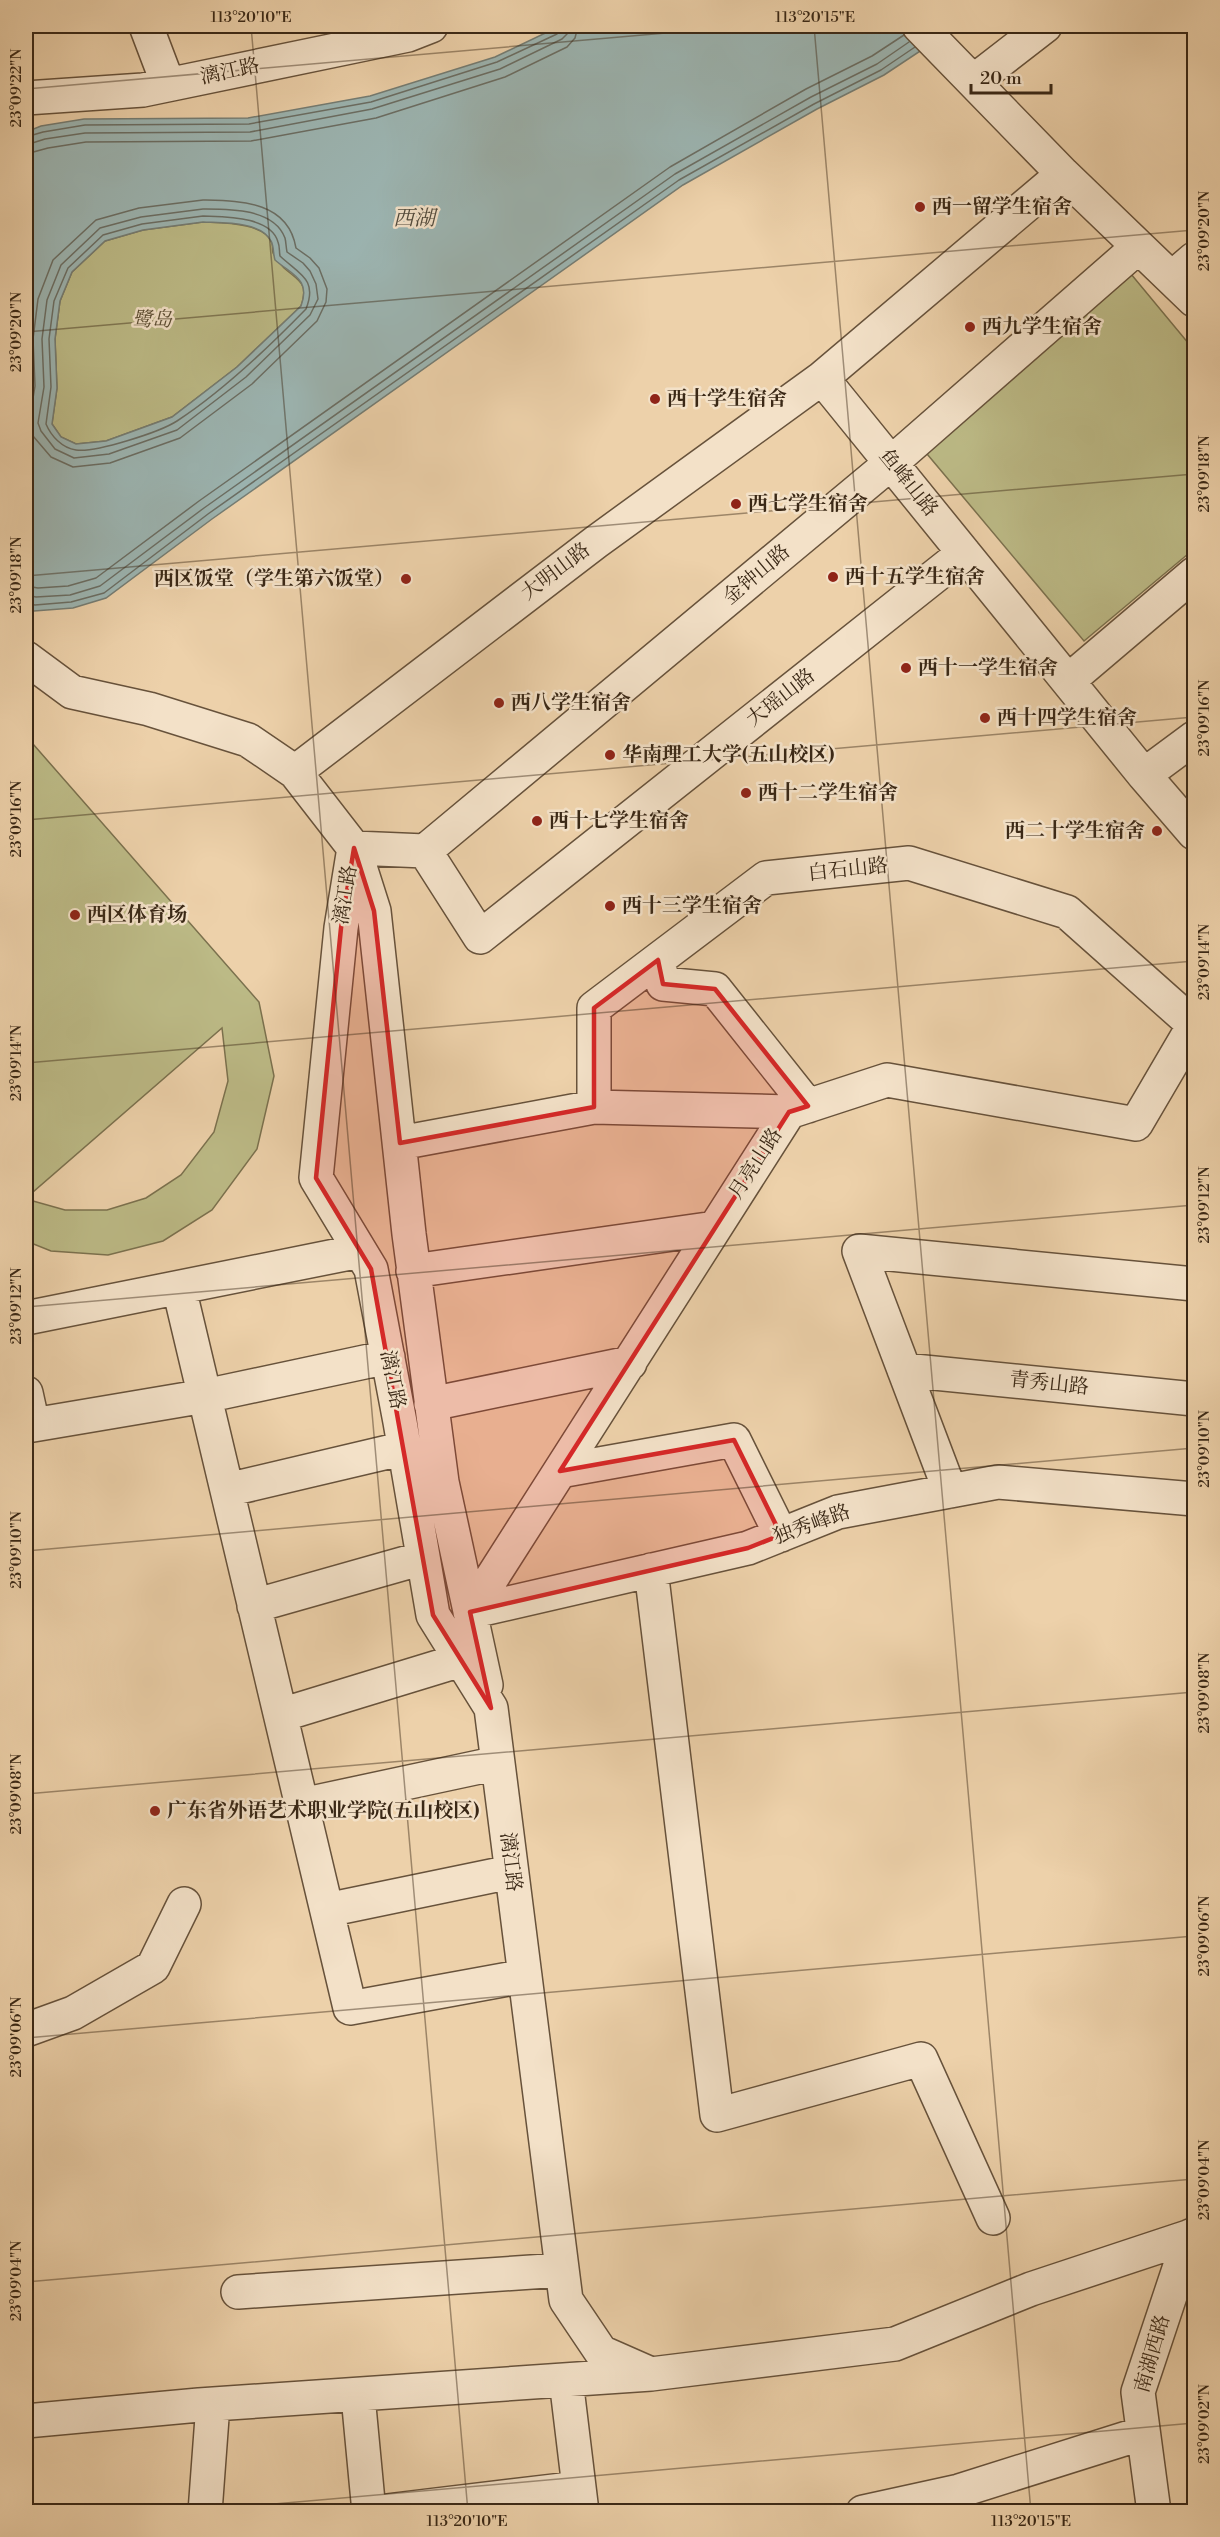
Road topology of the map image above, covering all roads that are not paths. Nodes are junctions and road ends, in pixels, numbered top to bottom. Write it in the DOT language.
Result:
graph roads {
  1 [pos="146,26"];
  2 [pos="431,26"];
  3 [pos="1045,26"];
  4 [pos="930,36"];
  5 [pos="974,81"];
  6 [pos="168,84"];
  7 [pos="26,98"];
  8 [pos="1063,174"];
  9 [pos="1138,247"];
  10 [pos="1187,279"];
  11 [pos="822,378"];
  12 [pos="891,463"];
  13 [pos="964,553"];
  14 [pos="1194,574"];
  15 [pos="26,658"];
  16 [pos="1068,681"];
  17 [pos="1194,738"];
  18 [pos="295,772"];
  19 [pos="1144,775"];
  20 [pos="1194,833"];
  21 [pos="354,848"];
  22 [pos="425,851"];
  23 [pos="658,960"];
  24 [pos="1194,1025"];
  25 [pos="594,1107"];
  26 [pos="799,1109"];
  27 [pos="400,1143"];
  28 [pos="716,1228"];
  29 [pos="360,1251"];
  30 [pos="413,1271"];
  31 [pos="1194,1284"];
  32 [pos="179,1288"];
  33 [pos="26,1318"];
  34 [pos="388,1357"];
  35 [pos="630,1363"];
  36 [pos="904,1370"];
  37 [pos="26,1393"];
  38 [pos="204,1396"];
  39 [pos="1194,1399"];
  40 [pos="432,1404"];
  41 [pos="405,1448"];
  42 [pos="560,1471"];
  43 [pos="227,1490"];
  44 [pos="950,1491"];
  45 [pos="1194,1499"];
  46 [pos="781,1535"];
  47 [pos="423,1558"];
  48 [pos="651,1570"];
  49 [pos="255,1606"];
  50 [pos="470,1612"];
  51 [pos="461,1660"];
  52 [pos="491,1708"];
  53 [pos="281,1714"];
  54 [pos="498,1763"];
  55 [pos="302,1805"];
  56 [pos="511,1872"];
  57 [pos="184,1904"];
  58 [pos="327,1911"];
  59 [pos="525,1976"];
  60 [pos="26,2030"];
  61 [pos="993,2218"];
  62 [pos="1192,2235"];
  63 [pos="563,2285"];
  64 [pos="238,2292"];
  65 [pos="651,2374"];
  66 [pos="566,2380"];
  67 [pos="358,2396"];
  68 [pos="213,2404"];
  69 [pos="26,2421"];
  70 [pos="1143,2433"];
  71 [pos="581,2500"];
  72 [pos="205,2511"];
  73 [pos="369,2511"];
  74 [pos="378,2511"];
  75 [pos="863,2511"];
  76 [pos="1154,2511"];
  1 -- 6 [label="street"];
  2 -- 6 [label="street, 漓江路"];
  3 -- 5 [label="street"];
  4 -- 5 [label="street"];
  5 -- 8 [label="street"];
  6 -- 7 [label="street, 漓江路"];
  8 -- 9 [label="street"];
  8 -- 11 [label="street"];
  9 -- 10 [label="street"];
  9 -- 12 [label="street, 金钟山路"];
  11 -- 12 [label="street, 鱼峰山路"];
  11 -- 18 [label="street, 大明山路"];
  12 -- 13 [label="street, 鱼峰山路"];
  12 -- 22 [label="street, 金钟山路"];
  13 -- 16 [label="street, 鱼峰山路"];
  13 -- 22 [label="street, 大瑶山路"];
  14 -- 16 [label="street"];
  15 -- 18 [label="street, 漓江路"];
  16 -- 19 [label="street, 鱼峰山路"];
  17 -- 19 [label="street"];
  18 -- 21 [label="street, 漓江路"];
  19 -- 20 [label="street, 鱼峰山路"];
  21 -- 22 [label="street"];
  21 -- 27 [label="street"];
  21 -- 29 [label="street, 漓江路"];
  23 -- 24 [label="street, 白石山路"];
  23 -- 25 [label="street, 白石山路"];
  23 -- 26 [label="street"];
  24 -- 26 [label="street"];
  25 -- 26 [label="street"];
  25 -- 27 [label="street"];
  26 -- 28 [label="street, 月亮山路"];
  27 -- 30 [label="street"];
  28 -- 30 [label="street"];
  28 -- 35 [label="street, 月亮山路"];
  29 -- 32 [label="street"];
  29 -- 34 [label="street, 漓江路"];
  30 -- 40 [label="street"];
  31 -- 36 [label="street"];
  32 -- 33 [label="street"];
  32 -- 38 [label="street"];
  34 -- 38 [label="street"];
  34 -- 41 [label="street, 漓江路"];
  35 -- 40 [label="street"];
  35 -- 42 [label="street, 月亮山路"];
  36 -- 39 [label="street, 青秀山路"];
  36 -- 44 [label="street"];
  37 -- 38 [label="street"];
  38 -- 43 [label="street"];
  40 -- 50 [label="street"];
  41 -- 43 [label="street"];
  41 -- 47 [label="street, 漓江路"];
  42 -- 46 [label="street"];
  42 -- 50 [label="street, 月亮山路"];
  43 -- 49 [label="street"];
  44 -- 45 [label="street, 独秀峰路"];
  44 -- 46 [label="street, 独秀峰路"];
  46 -- 48 [label="street, 独秀峰路"];
  47 -- 49 [label="street"];
  47 -- 51 [label="street, 漓江路"];
  48 -- 50 [label="street, 独秀峰路"];
  48 -- 61 [label="street"];
  49 -- 53 [label="street"];
  50 -- 52 [label="street"];
  51 -- 52 [label="street, 漓江路"];
  51 -- 53 [label="street"];
  52 -- 54 [label="street, 漓江路"];
  53 -- 55 [label="street"];
  54 -- 55 [label="street"];
  54 -- 56 [label="street, 漓江路"];
  55 -- 58 [label="street"];
  56 -- 58 [label="street"];
  56 -- 59 [label="street, 漓江路"];
  57 -- 60 [label="street"];
  58 -- 59 [label="street"];
  59 -- 63 [label="street, 漓江路"];
  62 -- 65 [label="street"];
  62 -- 70 [label="street, 南湖西路"];
  63 -- 64 [label="street"];
  63 -- 65 [label="street"];
  65 -- 66 [label="street"];
  66 -- 67 [label="street"];
  66 -- 71 [label="street"];
  67 -- 68 [label="street"];
  67 -- 73 [label="street"];
  68 -- 69 [label="street"];
  68 -- 72 [label="street"];
  70 -- 75 [label="street"];
  70 -- 76 [label="street, 南湖西路"];
  71 -- 74 [label="street"];
}
